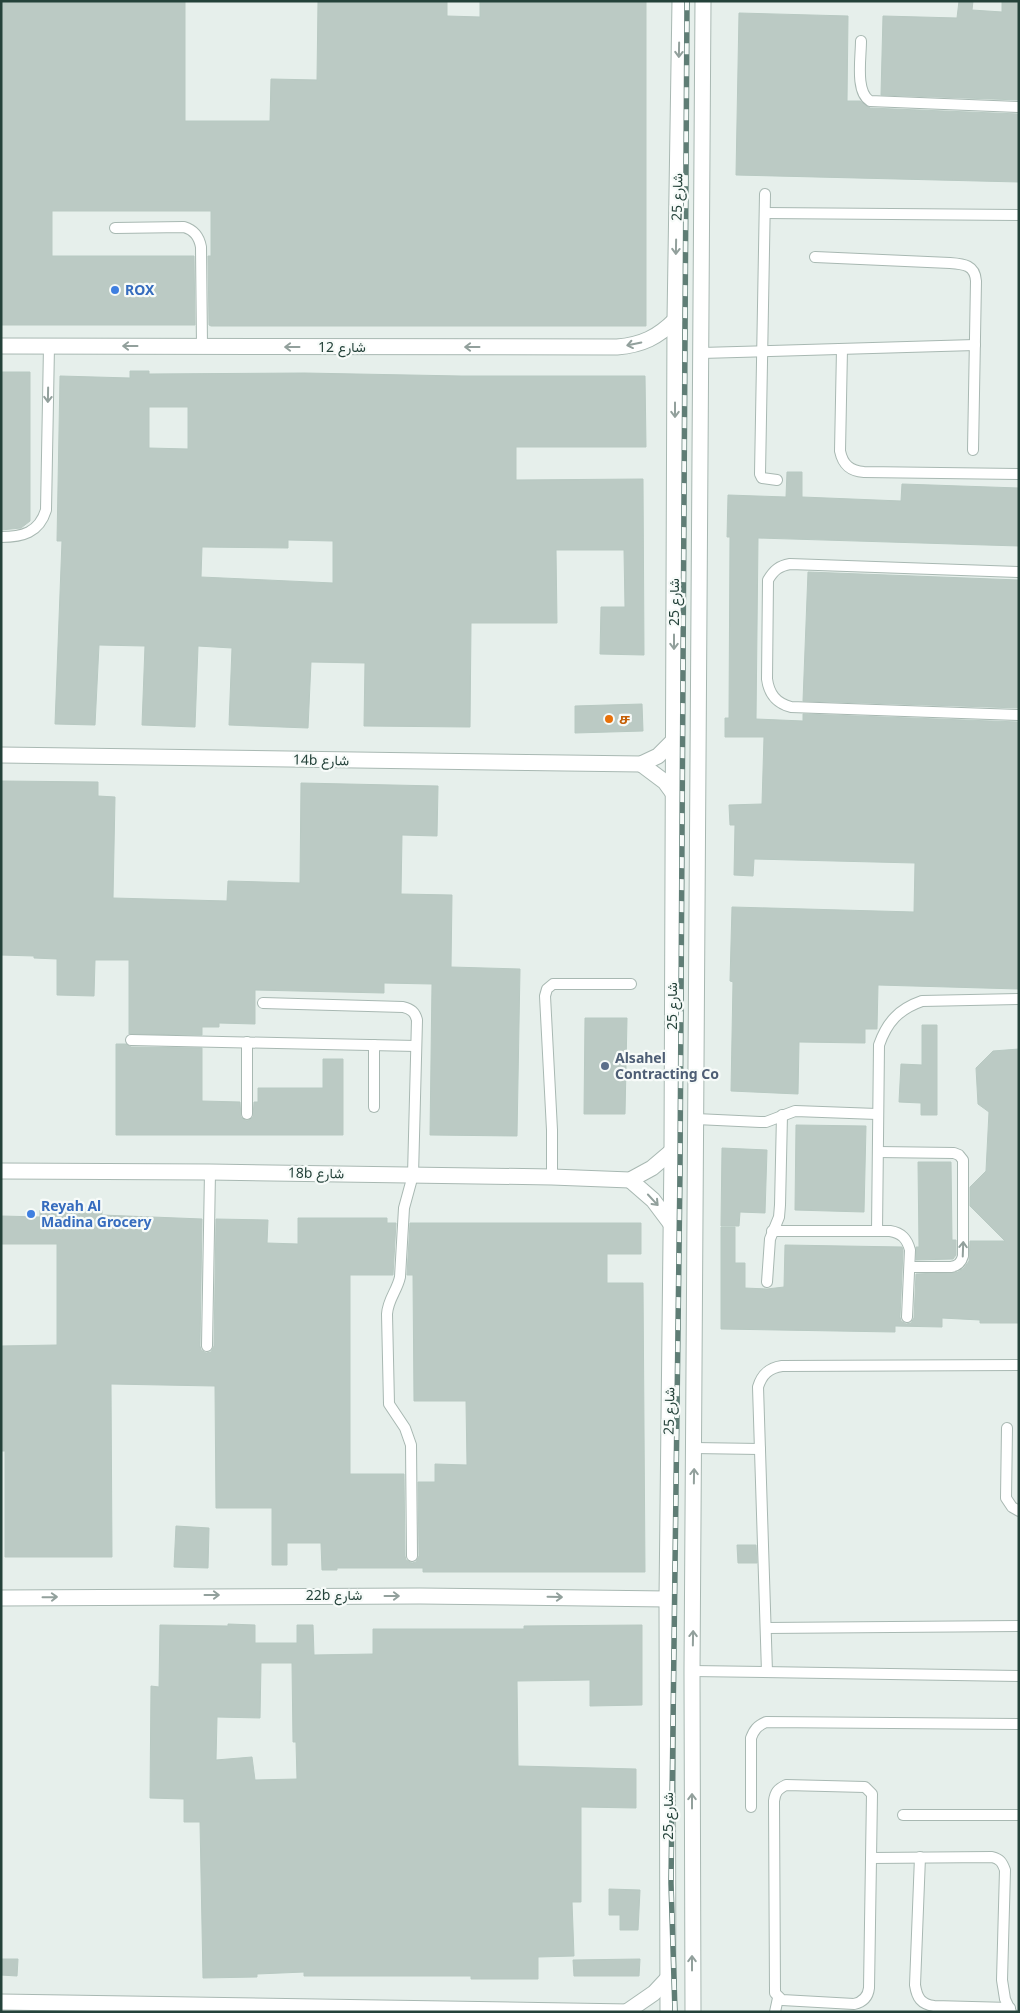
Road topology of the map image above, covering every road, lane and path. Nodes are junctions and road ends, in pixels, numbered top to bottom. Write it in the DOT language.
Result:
graph roads {
  1 [pos="680,1"];
  2 [pos="703,1"];
  3 [pos="861,41"];
  4 [pos="1019,106"];
  5 [pos="765,194"];
  6 [pos="764,212"];
  7 [pos="1019,215"];
  8 [pos="115,228"];
  9 [pos="815,257"];
  10 [pos="675,320"];
  11 [pos="975,345"];
  12 [pos="1,346"];
  13 [pos="49,346"];
  14 [pos="202,346"];
  15 [pos="842,349"];
  16 [pos="762,351"];
  17 [pos="701,353"];
  18 [pos="973,450"];
  19 [pos="1019,474"];
  20 [pos="777,480"];
  21 [pos="1,537"];
  22 [pos="1019,572"];
  23 [pos="1019,715"];
  24 [pos="674,740"];
  25 [pos="1,755"];
  26 [pos="641,764"];
  27 [pos="673,793"];
  28 [pos="631,984"];
  29 [pos="1019,999"];
  30 [pos="263,1003"];
  31 [pos="131,1040"];
  32 [pos="247,1042"];
  33 [pos="374,1045"];
  34 [pos="416,1046"];
  35 [pos="374,1108"];
  36 [pos="247,1114"];
  37 [pos="877,1114"];
  38 [pos="782,1116"];
  39 [pos="696,1119"];
  40 [pos="672,1151"];
  41 [pos="878,1152"];
  42 [pos="1,1171"];
  43 [pos="210,1172"];
  44 [pos="413,1175"];
  45 [pos="552,1177"];
  46 [pos="630,1180"];
  47 [pos="671,1224"];
  48 [pos="772,1231"];
  49 [pos="877,1231"];
  50 [pos="910,1267"];
  51 [pos="767,1282"];
  52 [pos="907,1317"];
  53 [pos="207,1346"];
  54 [pos="1019,1365"];
  55 [pos="1007,1428"];
  56 [pos="694,1448"];
  57 [pos="760,1449"];
  58 [pos="1019,1511"];
  59 [pos="412,1556"];
  60 [pos="1,1598"];
  61 [pos="667,1599"];
  62 [pos="1019,1626"];
  63 [pos="766,1628"];
  64 [pos="692,1671"];
  65 [pos="767,1672"];
  66 [pos="1019,1676"];
  67 [pos="1019,1724"];
  68 [pos="751,1807"];
  69 [pos="903,1815"];
  70 [pos="1019,1815"];
  71 [pos="872,1858"];
  72 [pos="920,1858"];
  73 [pos="668,1978"];
  74 [pos="778,1998"];
  75 [pos="1,2002"];
  76 [pos="149,2007"];
  77 [pos="1011,2010"];
  78 [pos="629,2011"];
  79 [pos="668,2012"];
  80 [pos="693,2012"];
  81 [pos="775,2012"];
  1 -- 10 [label="street, شارع 25, one-way"];
  2 -- 17 [label="street, شارع 25"];
  3 -- 4 [label="lane"];
  5 -- 6 [label="lane"];
  6 -- 7 [label="lane"];
  6 -- 16 [label="lane"];
  8 -- 14 [label="lane"];
  9 -- 11 [label="lane"];
  10 -- 14 [label="street, شارع 12, one-way"];
  10 -- 24 [label="street, شارع 25, one-way"];
  11 -- 15 [label="lane"];
  11 -- 18 [label="lane"];
  12 -- 13 [label="street, شارع 12"];
  14 -- 13 [label="street, شارع 12, one-way"];
  13 -- 21 [label="lane, one-way"];
  15 -- 16 [label="lane"];
  15 -- 19 [label="lane"];
  16 -- 17 [label="lane"];
  16 -- 20 [label="lane"];
  17 -- 39 [label="street, شارع 25"];
  22 -- 23 [label="lane"];
  24 -- 26 [label="street"];
  24 -- 27 [label="street, شارع 25"];
  25 -- 26 [label="street, 14b شارع"];
  26 -- 27 [label="street"];
  27 -- 40 [label="street, شارع 25"];
  28 -- 45 [label="lane"];
  29 -- 37 [label="lane"];
  30 -- 34 [label="lane"];
  31 -- 32 [label="lane"];
  32 -- 33 [label="lane"];
  32 -- 36 [label="lane"];
  33 -- 34 [label="lane"];
  33 -- 35 [label="lane"];
  34 -- 44 [label="lane"];
  37 -- 38 [label="lane"];
  37 -- 41 [label="lane"];
  38 -- 39 [label="lane"];
  38 -- 48 [label="lane"];
  39 -- 56 [label="street, شارع 25"];
  40 -- 46 [label="street"];
  40 -- 47 [label="street, شارع 25"];
  41 -- 49 [label="lane"];
  50 -- 41 [label="lane, one-way"];
  42 -- 43 [label="street, 18b شارع"];
  43 -- 44 [label="street, 18b شارع"];
  43 -- 53 [label="lane"];
  44 -- 45 [label="street, 18b شارع"];
  44 -- 59 [label="lane"];
  45 -- 46 [label="street, 18b شارع"];
  46 -- 47 [label="street, one-way"];
  47 -- 61 [label="street, شارع 25"];
  48 -- 49 [label="lane"];
  48 -- 51 [label="lane"];
  49 -- 50 [label="lane"];
  50 -- 52 [label="lane"];
  54 -- 57 [label="lane"];
  55 -- 58 [label="lane"];
  56 -- 57 [label="lane"];
  64 -- 56 [label="street, شارع 25, one-way"];
  57 -- 63 [label="lane"];
  60 -- 61 [label="street, 22b شارع, one-way"];
  61 -- 73 [label="street, شارع 25"];
  62 -- 63 [label="lane"];
  63 -- 65 [label="lane"];
  64 -- 65 [label="lane"];
  80 -- 64 [label="street, شارع 25, one-way"];
  65 -- 66 [label="lane"];
  67 -- 68 [label="lane"];
  69 -- 70 [label="lane"];
  71 -- 72 [label="lane"];
  71 -- 74 [label="lane"];
  71 -- 74 [label="lane"];
  72 -- 77 [label="lane"];
  72 -- 77 [label="lane"];
  73 -- 78 [label="street"];
  73 -- 79 [label="street, شارع 25"];
  74 -- 81 [label="lane"];
  75 -- 76 [label="street"];
  76 -- 78 [label="street"];
}
